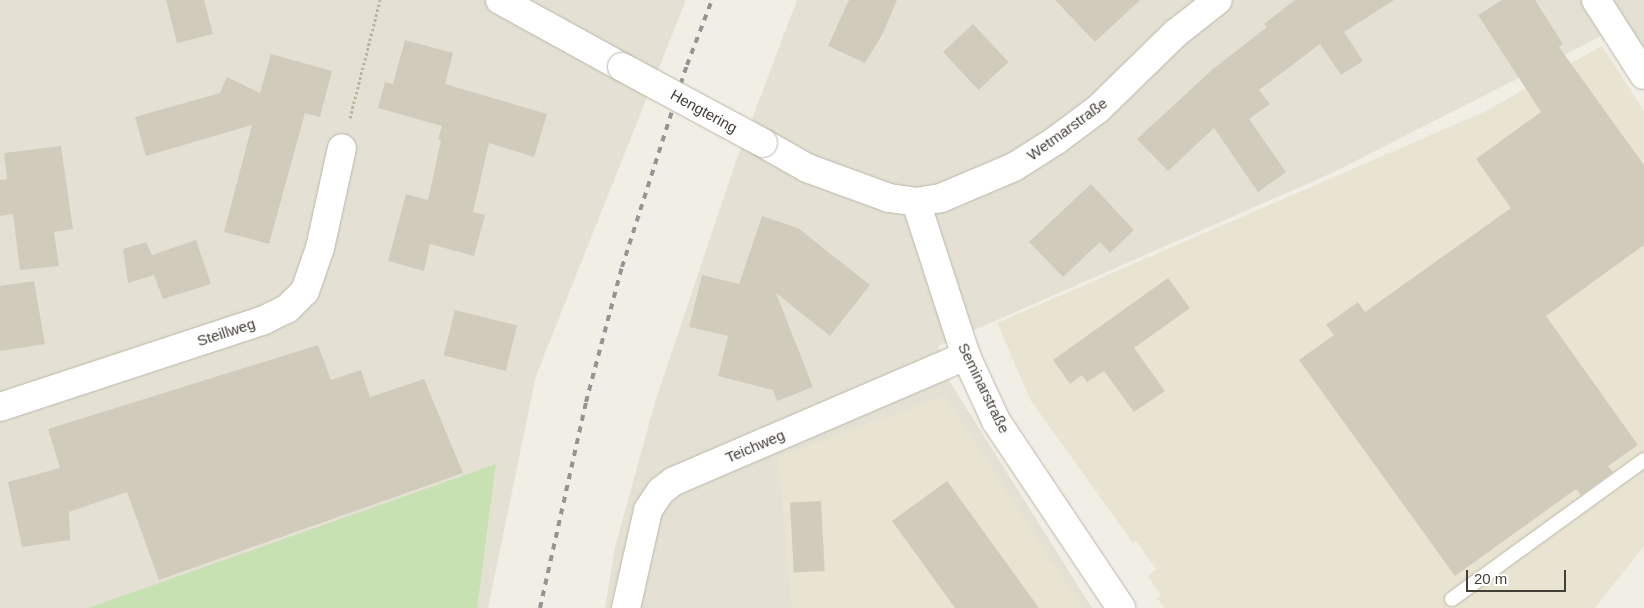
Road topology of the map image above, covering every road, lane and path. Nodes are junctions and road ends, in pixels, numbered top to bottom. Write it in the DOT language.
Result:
graph roads {
  1 [pos="380,0"];
  2 [pos="500,0"];
  3 [pos="1218,0"];
  4 [pos="1596,0"];
  5 [pos="1644,75"];
  6 [pos="342,148"];
  7 [pos="916,202"];
  8 [pos="966,356"];
  9 [pos="0,407"];
  10 [pos="1644,460"];
  11 [pos="1452,599"];
  12 [pos="626,608"];
  13 [pos="1121,608"];
  1 -- 6 [label="path"];
  2 -- 7 [label="street, Hengtering, bridge"];
  3 -- 7 [label="street, Wetmarstraße"];
  4 -- 5 [label="street"];
  6 -- 9 [label="street, Steillweg"];
  7 -- 8 [label="street, Seminarstraße"];
  8 -- 12 [label="street, Teichweg"];
  8 -- 13 [label="street, Seminarstraße"];
  10 -- 11 [label="lane"];
}
